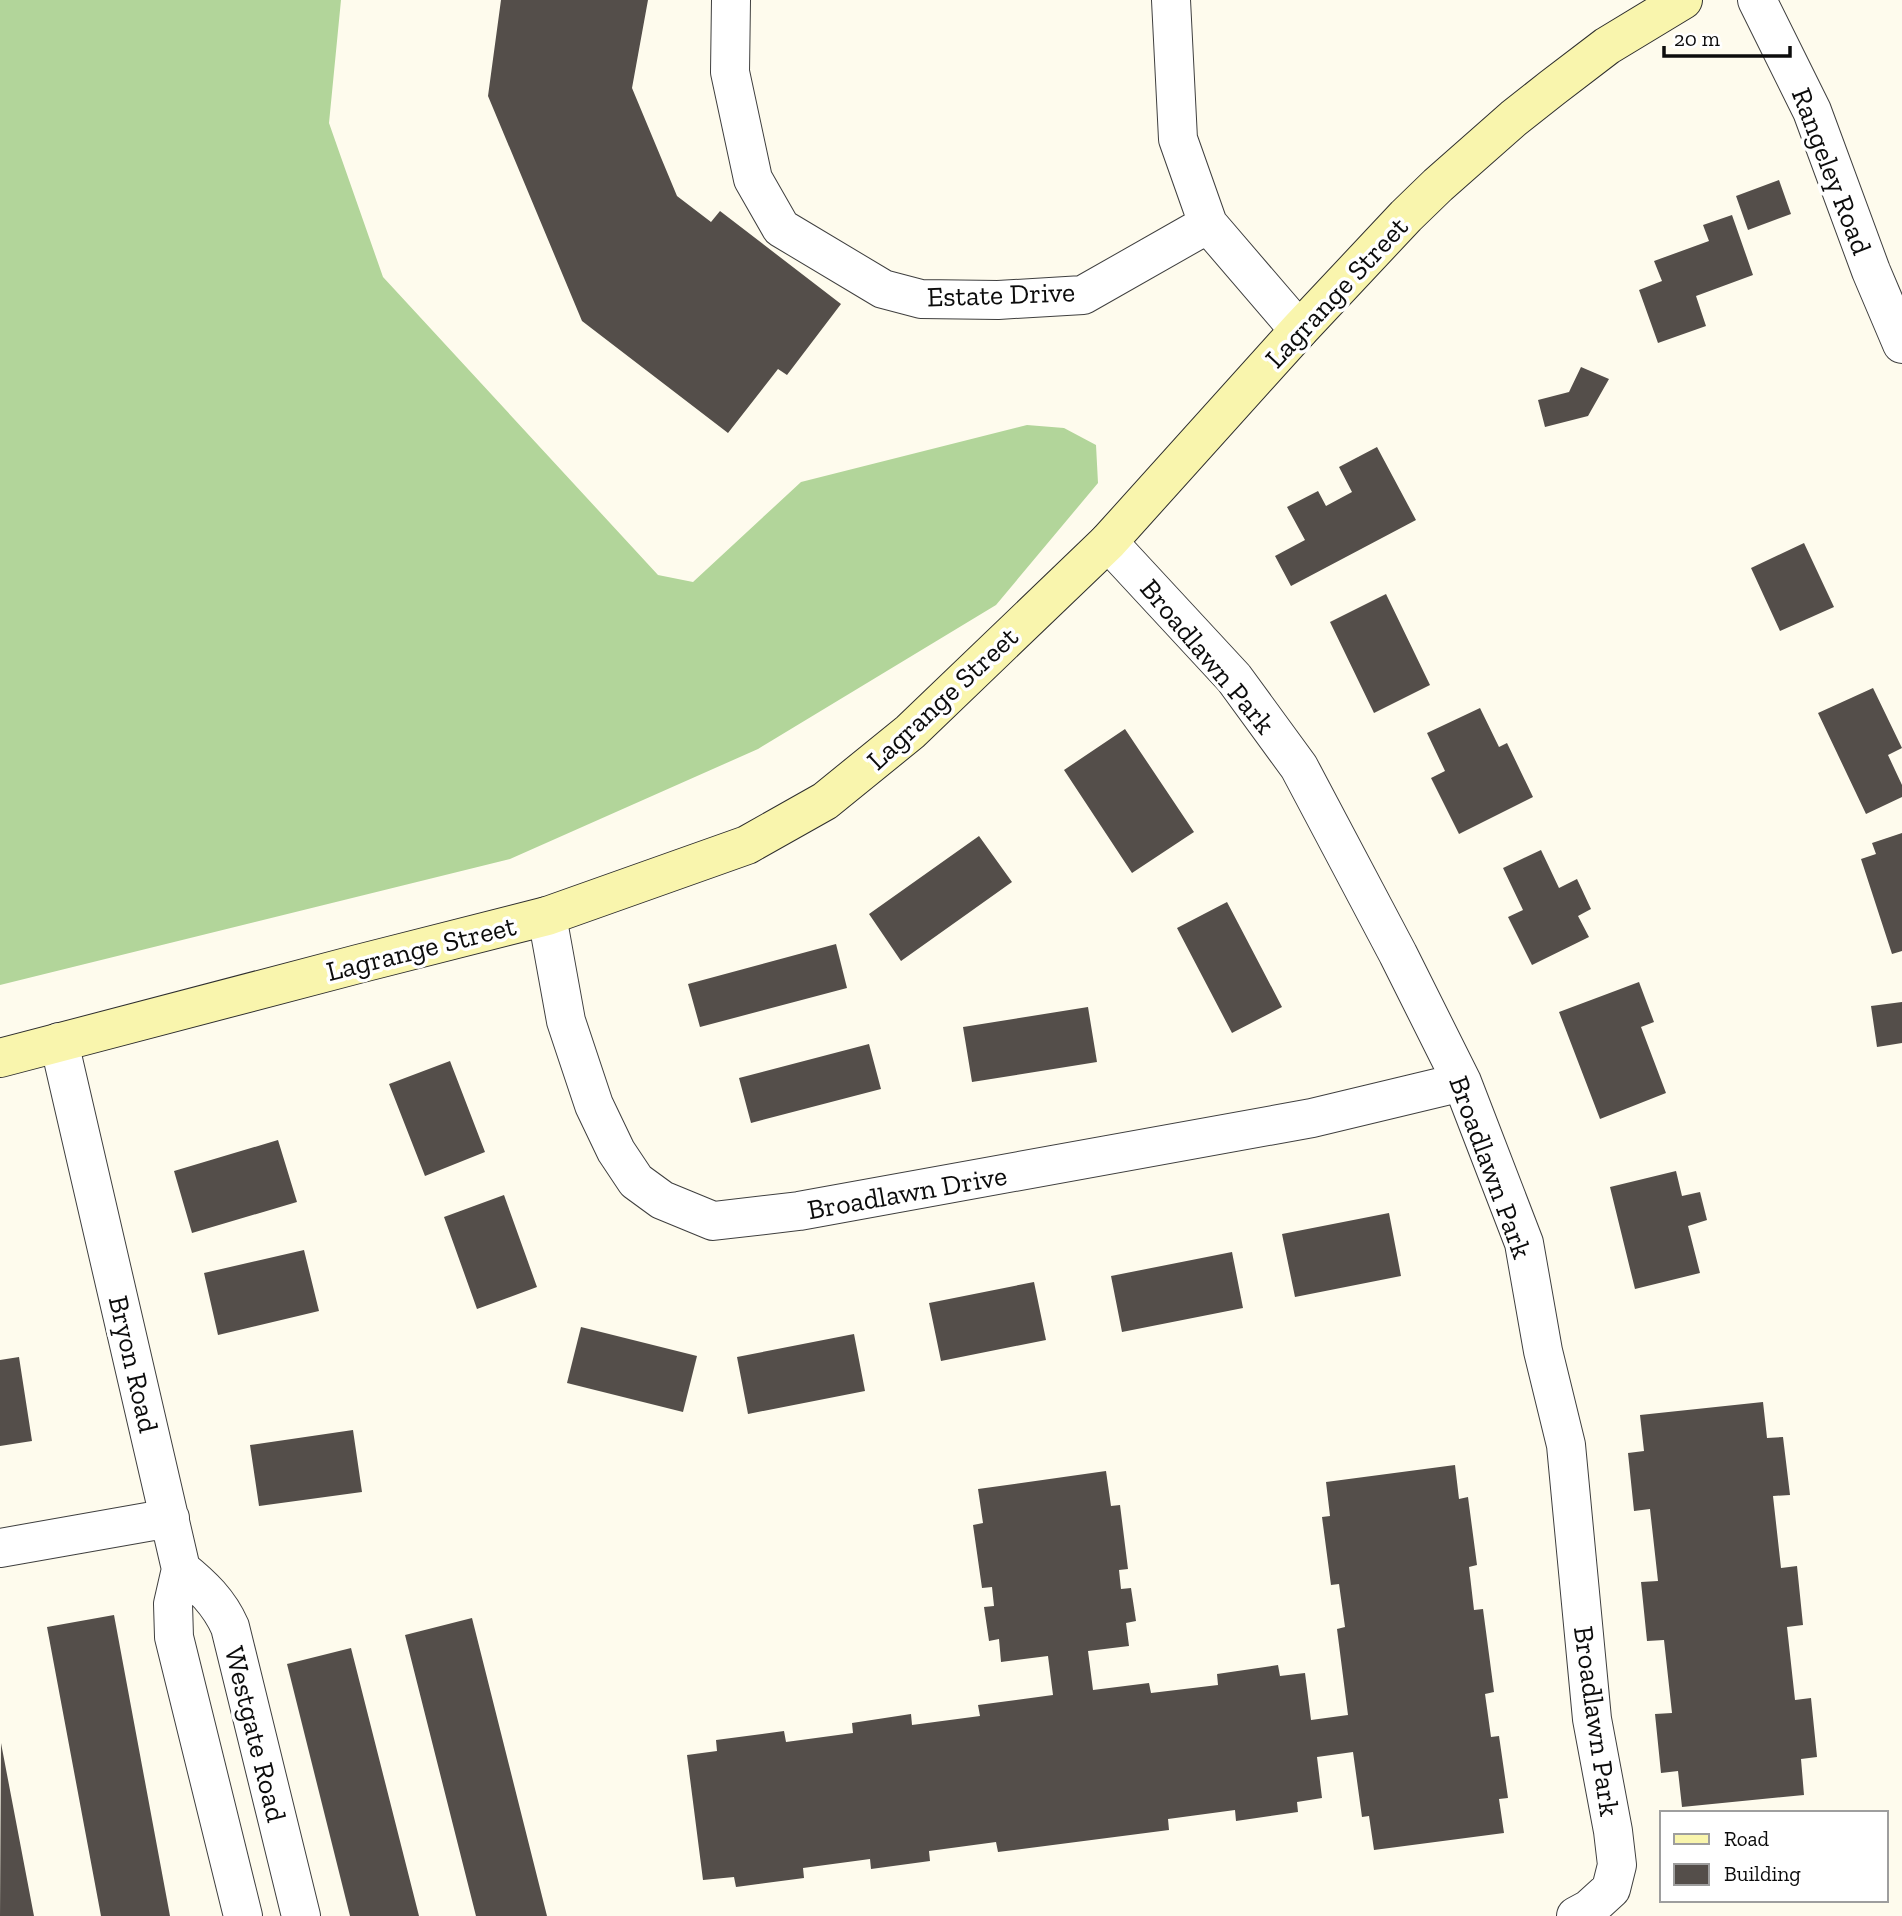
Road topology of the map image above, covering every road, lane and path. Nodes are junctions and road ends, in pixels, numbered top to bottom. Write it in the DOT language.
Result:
graph roads {
  1 [pos="731,0"];
  2 [pos="1171,0"];
  3 [pos="1683,0"];
  4 [pos="1756,0"];
  5 [pos="1208,224"];
  6 [pos="1299,330"];
  7 [pos="1902,344"];
  8 [pos="1108,542"];
  9 [pos="547,916"];
  10 [pos="59,1042"];
  11 [pos="0,1058"];
  12 [pos="1462,1082"];
  13 [pos="170,1518"];
  14 [pos="0,1548"];
  15 [pos="181,1569"];
  16 [pos="243,1916"];
  17 [pos="301,1916"];
  18 [pos="1576,1916"];
  1 -- 5 [label="street, Estate Drive"];
  2 -- 5 [label="street"];
  3 -- 6 [label="main road, Lagrange Street"];
  4 -- 7 [label="street, Rangeley Road"];
  5 -- 6 [label="street"];
  6 -- 8 [label="main road, Lagrange Street"];
  8 -- 9 [label="main road, Lagrange Street"];
  8 -- 12 [label="street, Broadlawn Park"];
  9 -- 10 [label="main road, Lagrange Street"];
  9 -- 12 [label="street, Broadlawn Drive"];
  10 -- 11 [label="main road, Lagrange Street"];
  10 -- 13 [label="street, Bryon Road"];
  12 -- 18 [label="street, Broadlawn Park"];
  13 -- 14 [label="street"];
  13 -- 15 [label="street, Westgate Road"];
  15 -- 16 [label="street, Westgate Road"];
  15 -- 17 [label="street, Westgate Road"];
}
